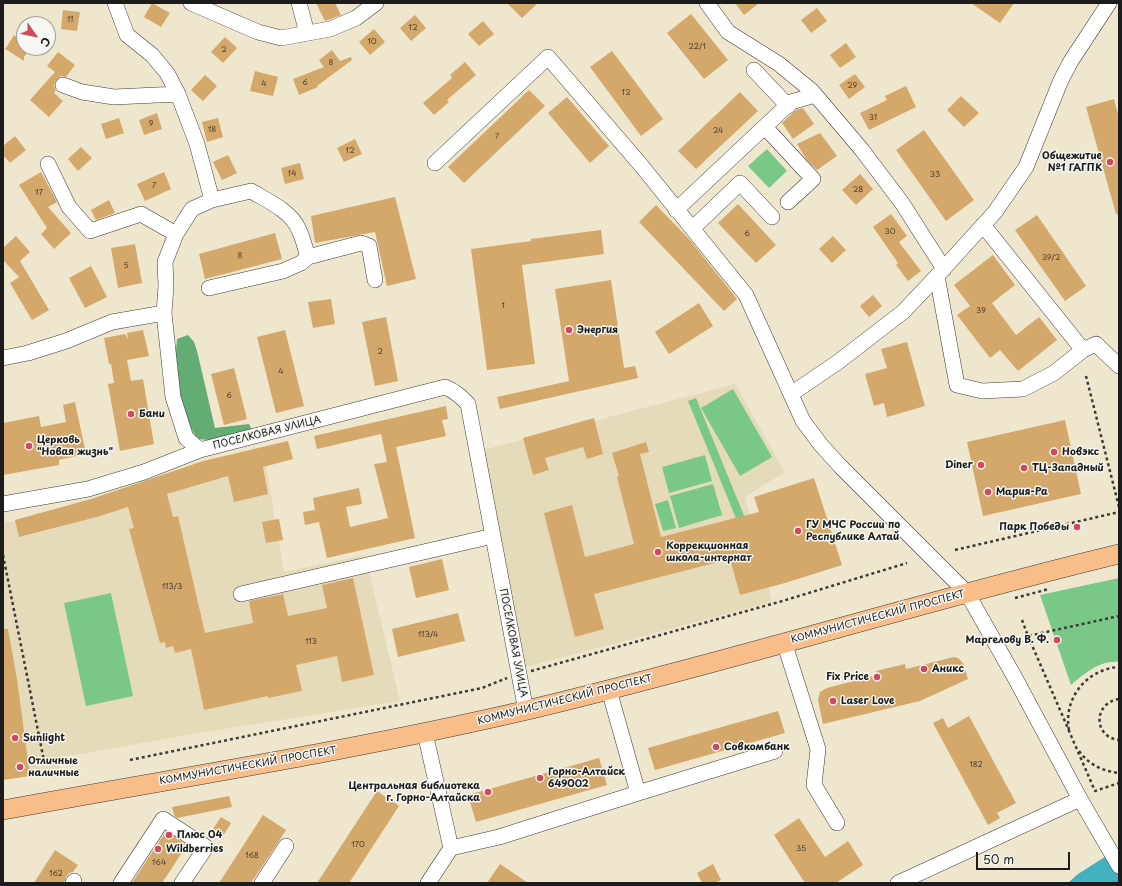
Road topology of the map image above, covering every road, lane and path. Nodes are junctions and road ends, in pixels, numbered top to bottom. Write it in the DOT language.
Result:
graph roads {
  1 [pos="115,3"];
  2 [pos="191,3"];
  3 [pos="299,3"];
  4 [pos="376,3"];
  5 [pos="707,3"];
  6 [pos="1109,3"];
  7 [pos="307,33"];
  8 [pos="754,70"];
  9 [pos="63,85"];
  10 [pos="178,94"];
  11 [pos="815,95"];
  12 [pos="788,106"];
  13 [pos="765,127"];
  14 [pos="435,163"];
  15 [pos="48,164"];
  16 [pos="212,200"];
  17 [pos="788,202"];
  18 [pos="676,210"];
  19 [pos="772,217"];
  20 [pos="983,225"];
  21 [pos="693,228"];
  22 [pos="176,234"];
  23 [pos="308,257"];
  24 [pos="940,273"];
  25 [pos="375,280"];
  26 [pos="209,288"];
  27 [pos="164,313"];
  28 [pos="1083,350"];
  29 [pos="3,358"];
  30 [pos="1119,366"];
  31 [pos="1086,376"];
  32 [pos="791,394"];
  33 [pos="200,450"];
  34 [pos="3,504"];
  35 [pos="1119,506"];
  36 [pos="1119,512"];
  37 [pos="493,536"];
  38 [pos="955,550"];
  39 [pos="1119,554"];
  40 [pos="3,556"];
  41 [pos="967,593"];
  42 [pos="241,594"];
  43 [pos="1119,616"];
  44 [pos="1022,620"];
  45 [pos="1028,636"];
  46 [pos="784,642"];
  47 [pos="1119,667"];
  48 [pos="609,690"];
  49 [pos="1119,699"];
  50 [pos="526,711"];
  51 [pos="425,733"];
  52 [pos="1071,739"];
  53 [pos="1119,740"];
  54 [pos="775,751"];
  55 [pos="45,766"];
  56 [pos="1119,772"];
  57 [pos="1119,783"];
  58 [pos="638,793"];
  59 [pos="1080,799"];
  60 [pos="3,810"];
  61 [pos="837,823"];
  62 [pos="286,846"];
  63 [pos="452,848"];
  64 [pos="1119,866"];
  65 [pos="121,883"];
  66 [pos="182,883"];
  67 [pos="262,883"];
  68 [pos="428,883"];
  69 [pos="898,883"];
  1 -- 10 [label="street"];
  2 -- 7 [label="street"];
  3 -- 7 [label="street"];
  4 -- 7 [label="street"];
  5 -- 11 [label="street"];
  6 -- 20 [label="street"];
  8 -- 12 [label="street"];
  9 -- 10 [label="street"];
  10 -- 16 [label="street"];
  11 -- 12 [label="street"];
  11 -- 24 [label="street"];
  12 -- 13 [label="street"];
  13 -- 17 [label="street"];
  13 -- 18 [label="street"];
  14 -- 18 [label="street"];
  15 -- 22 [label="street"];
  16 -- 22 [label="street, ПОСЕЛКОВАЯ УЛИЦА"];
  16 -- 23 [label="street, ПОСЕЛКОВАЯ УЛИЦА"];
  18 -- 21 [label="street"];
  19 -- 21 [label="street"];
  20 -- 24 [label="street"];
  20 -- 28 [label="street"];
  21 -- 32 [label="street"];
  22 -- 27 [label="street, ПОСЕЛКОВАЯ УЛИЦА"];
  23 -- 25 [label="street"];
  23 -- 26 [label="street"];
  24 -- 28 [label="street"];
  24 -- 32 [label="street"];
  27 -- 29 [label="street"];
  27 -- 33 [label="street, ПОСЕЛКОВАЯ УЛИЦА"];
  28 -- 30 [label="street"];
  31 -- 35 [label="path"];
  32 -- 41 [label="street"];
  33 -- 34 [label="street"];
  33 -- 37 [label="street, ПОСЕЛКОВАЯ УЛИЦА"];
  36 -- 38 [label="path"];
  37 -- 42 [label="street"];
  37 -- 50 [label="street, ПОСЕЛКОВАЯ УЛИЦА"];
  39 -- 41 [label="main road, КОММУНИСТИЧЕСКИЙ ПРОСПЕКТ"];
  40 -- 55 [label="path"];
  41 -- 46 [label="main road, КОММУНИСТИЧЕСКИЙ ПРОСПЕКТ"];
  41 -- 59 [label="street"];
  43 -- 45 [label="path"];
  44 -- 45 [label="path"];
  45 -- 52 [label="path"];
  46 -- 48 [label="main road, КОММУНИСТИЧЕСКИЙ ПРОСПЕКТ"];
  46 -- 61 [label="street"];
  47 -- 52 [label="path"];
  48 -- 50 [label="main road, КОММУНИСТИЧЕСКИЙ ПРОСПЕКТ"];
  48 -- 58 [label="street"];
  49 -- 53 [label="path"];
  50 -- 51 [label="main road, КОММУНИСТИЧЕСКИЙ ПРОСПЕКТ"];
  51 -- 60 [label="main road, КОММУНИСТИЧЕСКИЙ ПРОСПЕКТ"];
  51 -- 63 [label="street"];
  52 -- 56 [label="path"];
  52 -- 57 [label="path"];
  54 -- 58 [label="street"];
  58 -- 63 [label="street"];
  59 -- 64 [label="street"];
  59 -- 69 [label="street"];
  62 -- 67 [label="street"];
  63 -- 68 [label="street"];
  65 -- 66 [label="street"];
}
